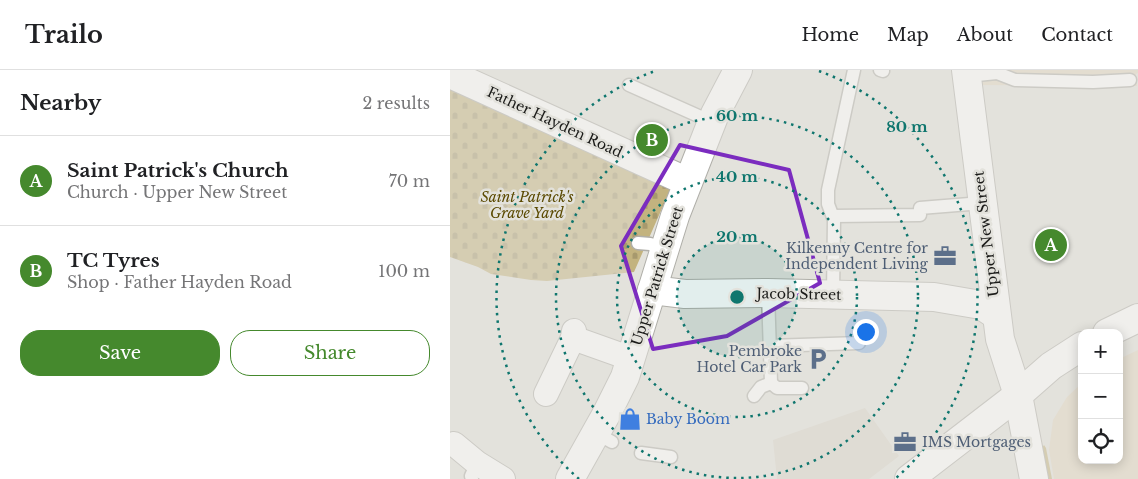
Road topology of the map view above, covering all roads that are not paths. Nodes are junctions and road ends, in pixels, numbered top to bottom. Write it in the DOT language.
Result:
graph roads {
  1 [pos="738,70"];
  2 [pos="854,70"];
  3 [pos="998,71"];
  4 [pos="967,73"];
  5 [pos="450,74"];
  6 [pos="1130,80"];
  7 [pos="629,85"];
  8 [pos="712,122"];
  9 [pos="688,182"];
  10 [pos="982,203"];
  11 [pos="833,216"];
  12 [pos="638,243"];
  13 [pos="664,248"];
  14 [pos="989,263"];
  15 [pos="652,290"];
  16 [pos="768,292"];
  17 [pos="833,294"];
  18 [pos="947,300"];
  19 [pos="996,315"];
  20 [pos="1138,318"];
  21 [pos="1115,329"];
  22 [pos="859,343"];
  23 [pos="770,346"];
  24 [pos="1078,349"];
  25 [pos="632,359"];
  26 [pos="771,383"];
  27 [pos="802,388"];
  28 [pos="546,394"];
  29 [pos="1018,394"];
  30 [pos="754,396"];
  31 [pos="454,444"];
  32 [pos="642,453"];
  33 [pos="672,457"];
  34 [pos="475,471"];
  35 [pos="578,474"];
  36 [pos="503,479"];
  37 [pos="909,479"];
  38 [pos="1034,479"];
  1 -- 8 [label="street, Upper Patrick Street"];
  2 -- 11 [label="lane"];
  3 -- 4 [label="lane"];
  3 -- 6 [label="lane"];
  4 -- 10 [label="street, Upper New Street"];
  5 -- 9 [label="street, Father Hayden Road"];
  7 -- 8 [label="lane"];
  8 -- 9 [label="street, Upper Patrick Street"];
  9 -- 13 [label="street, Upper Patrick Street"];
  10 -- 11 [label="lane"];
  10 -- 14 [label="street, Upper New Street"];
  11 -- 17 [label="lane"];
  12 -- 13 [label="lane"];
  13 -- 15 [label="street, Upper Patrick Street"];
  14 -- 18 [label="street"];
  14 -- 19 [label="street, Upper New Street"];
  15 -- 16 [label="street, Jacob Street"];
  15 -- 25 [label="street, Upper Patrick Street"];
  16 -- 17 [label="street, Jacob Street"];
  16 -- 23 [label="lane"];
  17 -- 18 [label="street, Jacob Street"];
  18 -- 19 [label="street, Jacob Street"];
  19 -- 29 [label="street, Upper New Street"];
  20 -- 21 [label="street"];
  22 -- 23 [label="lane"];
  23 -- 26 [label="lane"];
  24 -- 29 [label="street"];
  25 -- 28 [label="street"];
  25 -- 35 [label="street, Upper Patrick Street"];
  26 -- 27 [label="lane"];
  26 -- 30 [label="lane"];
  29 -- 37 [label="street"];
  29 -- 38 [label="street, Upper New Street"];
  31 -- 34 [label="street"];
  32 -- 33 [label="lane"];
  34 -- 36 [label="street"];
}
